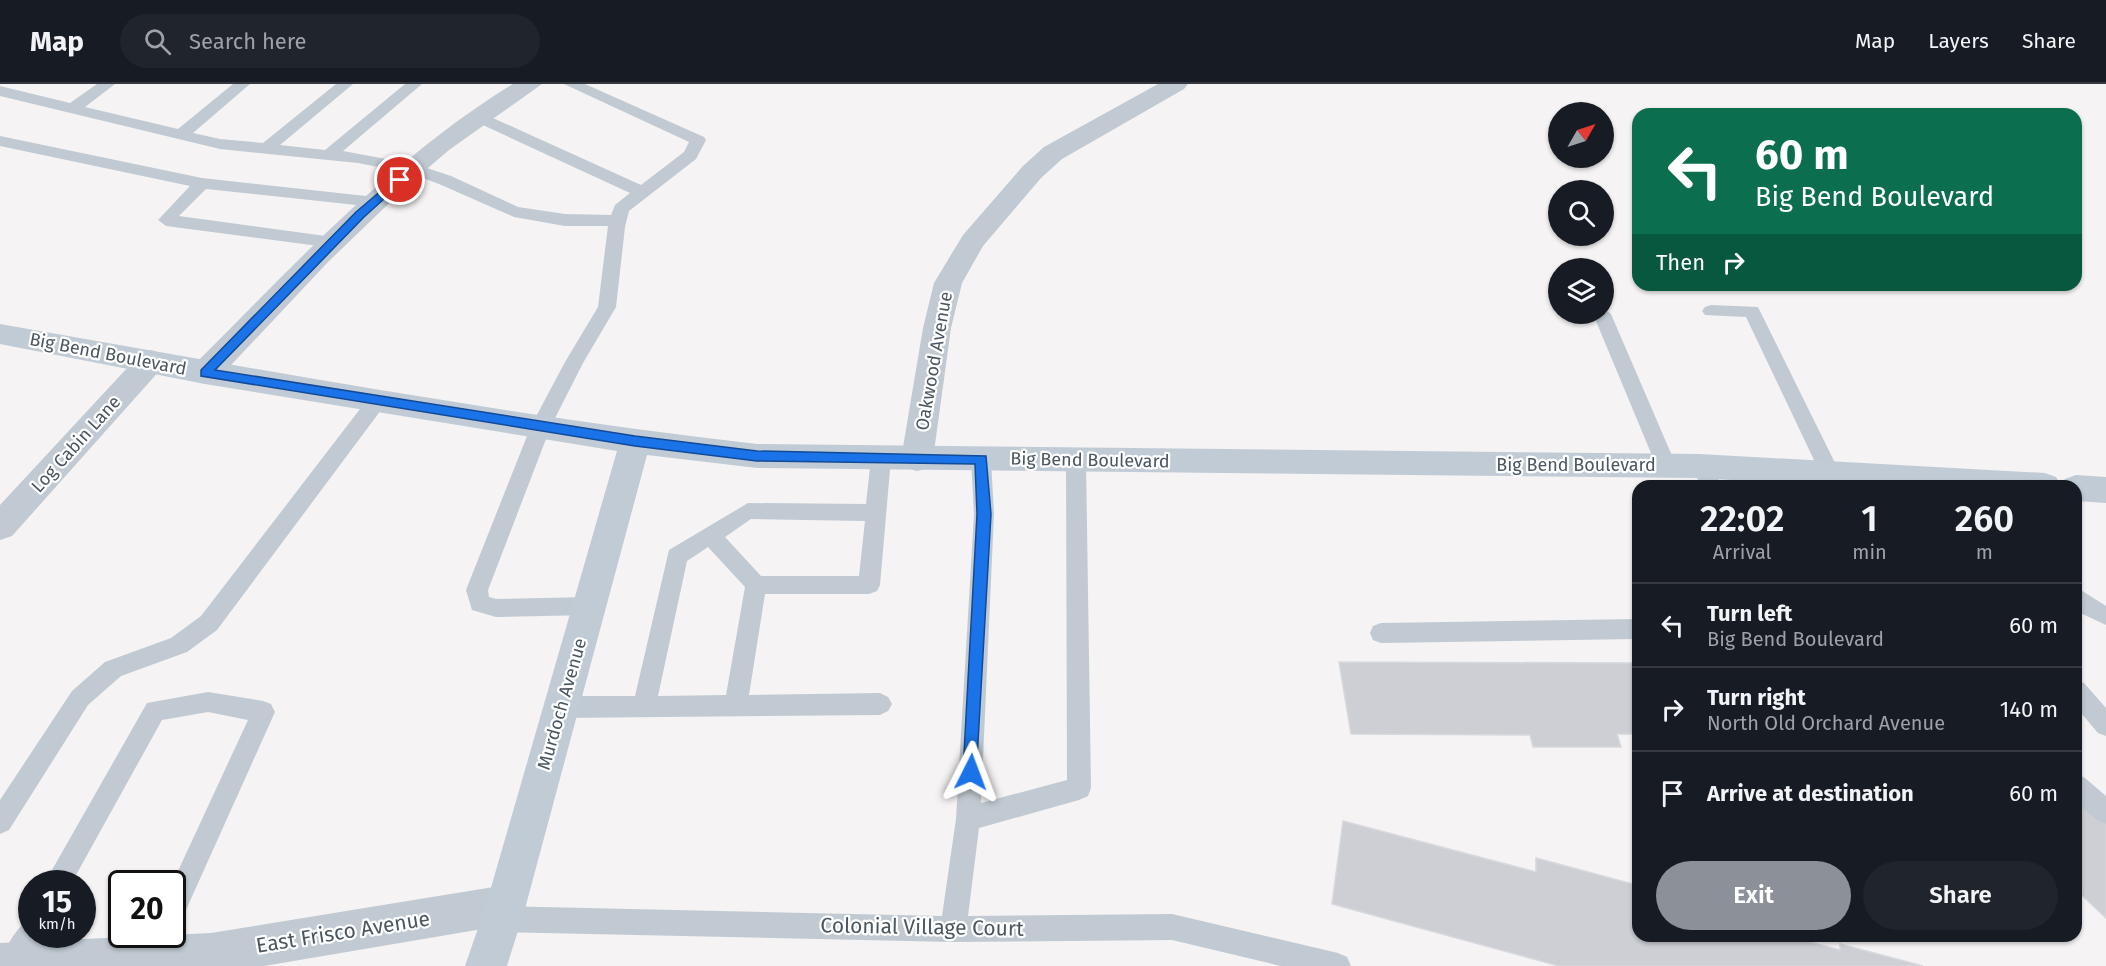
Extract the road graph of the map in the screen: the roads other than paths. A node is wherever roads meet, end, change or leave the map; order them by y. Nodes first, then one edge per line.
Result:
1 (106, 84) edge
2 (242, 84) edge
3 (345, 84) edge
4 (414, 84) edge
5 (530, 84) edge
6 (572, 84) edge
7 (1176, 84) edge
8 (0, 91) edge
9 (71, 110) junction
10 (478, 117) junction
11 (179, 136) junction
12 (0, 141) edge
13 (266, 149) junction
14 (329, 155) junction
15 (412, 169) junction
16 (202, 183) junction
17 (641, 192) junction
18 (375, 202) junction
19 (618, 221) junction
20 (334, 242) junction
21 (1711, 311) dead end
22 (1606, 324) edge
23 (0, 334) edge
24 (151, 361) junction
25 (205, 373) junction
26 (377, 400) junction
27 (541, 426) junction
28 (635, 441) junction
29 (881, 458) junction
30 (917, 459) junction
31 (981, 459) junction
32 (1076, 460) junction
33 (1666, 465) junction
34 (1830, 473) junction
35 (1706, 476) edge
36 (1915, 480) edge
37 (2082, 488) edge
38 (2106, 490) edge
39 (876, 513) junction
40 (0, 527) edge
41 (710, 535) junction
42 (756, 585) junction
43 (590, 606) junction
44 (2089, 606) edge
45 (1632, 629) edge
46 (1381, 633) dead end
47 (2106, 634) edge
48 (2082, 697) edge
49 (880, 704) dead end
50 (736, 705) junction
51 (644, 706) junction
52 (561, 707) junction
53 (2106, 725) edge
54 (2082, 791) edge
55 (2106, 812) edge
56 (968, 819) junction
57 (0, 822) edge
58 (65, 870) edge
59 (186, 881) edge
60 (504, 912) junction
61 (953, 929) junction
62 (110, 948) edge
63 (170, 948) edge
64 (15, 952) edge
65 (486, 966) edge
66 (1338, 966) edge

1 - 9 lane
2 - 11 lane
3 - 13 lane
4 - 14 lane
5 - 10 street
6 - 17 lane
7 - 30 street, Oakwood Avenue
8 - 9 lane
9 - 11 lane
10 - 15 street
10 - 17 lane
11 - 13 lane
12 - 16 lane
13 - 14 lane
14 - 15 lane
15 - 18 street
15 - 19 lane
16 - 18 lane
16 - 20 lane
17 - 19 lane
18 - 20 street
19 - 27 lane
20 - 25 street
21 - 34 lane
22 - 33 lane
23 - 24 main road, Big Bend Boulevard
24 - 25 main road, Big Bend Boulevard
24 - 40 street, Log Cabin Lane
25 - 26 main road, Big Bend Boulevard
26 - 27 main road, Big Bend Boulevard
26 - 57 lane
27 - 28 main road, Big Bend Boulevard
27 - 43 lane
28 - 29 main road, Big Bend Boulevard
28 - 43 main road, Murdoch Avenue
29 - 30 main road, Big Bend Boulevard
29 - 39 lane
30 - 31 main road, Big Bend Boulevard
31 - 32 main road, Big Bend Boulevard
31 - 56 lane
32 - 33 main road, Big Bend Boulevard
32 - 56 lane
33 - 35 main road, Big Bend Boulevard
34 - 35 main road, Big Bend Boulevard
34 - 36 main road, Big Bend Boulevard
37 - 38 main road
39 - 41 lane
39 - 42 lane
41 - 42 lane
41 - 51 lane
42 - 50 lane
43 - 52 main road, Murdoch Avenue
44 - 47 lane
45 - 46 lane
48 - 53 lane
49 - 50 lane
50 - 51 lane
51 - 52 lane
52 - 60 main road, Murdoch Avenue
54 - 55 lane
56 - 61 lane
58 - 59 lane
60 - 61 lane, Colonial Village Court
60 - 63 street, East Frisco Avenue
60 - 65 main road, Murdoch Avenue
61 - 66 lane, Colonial Village Court
62 - 64 street, East Frisco Avenue

